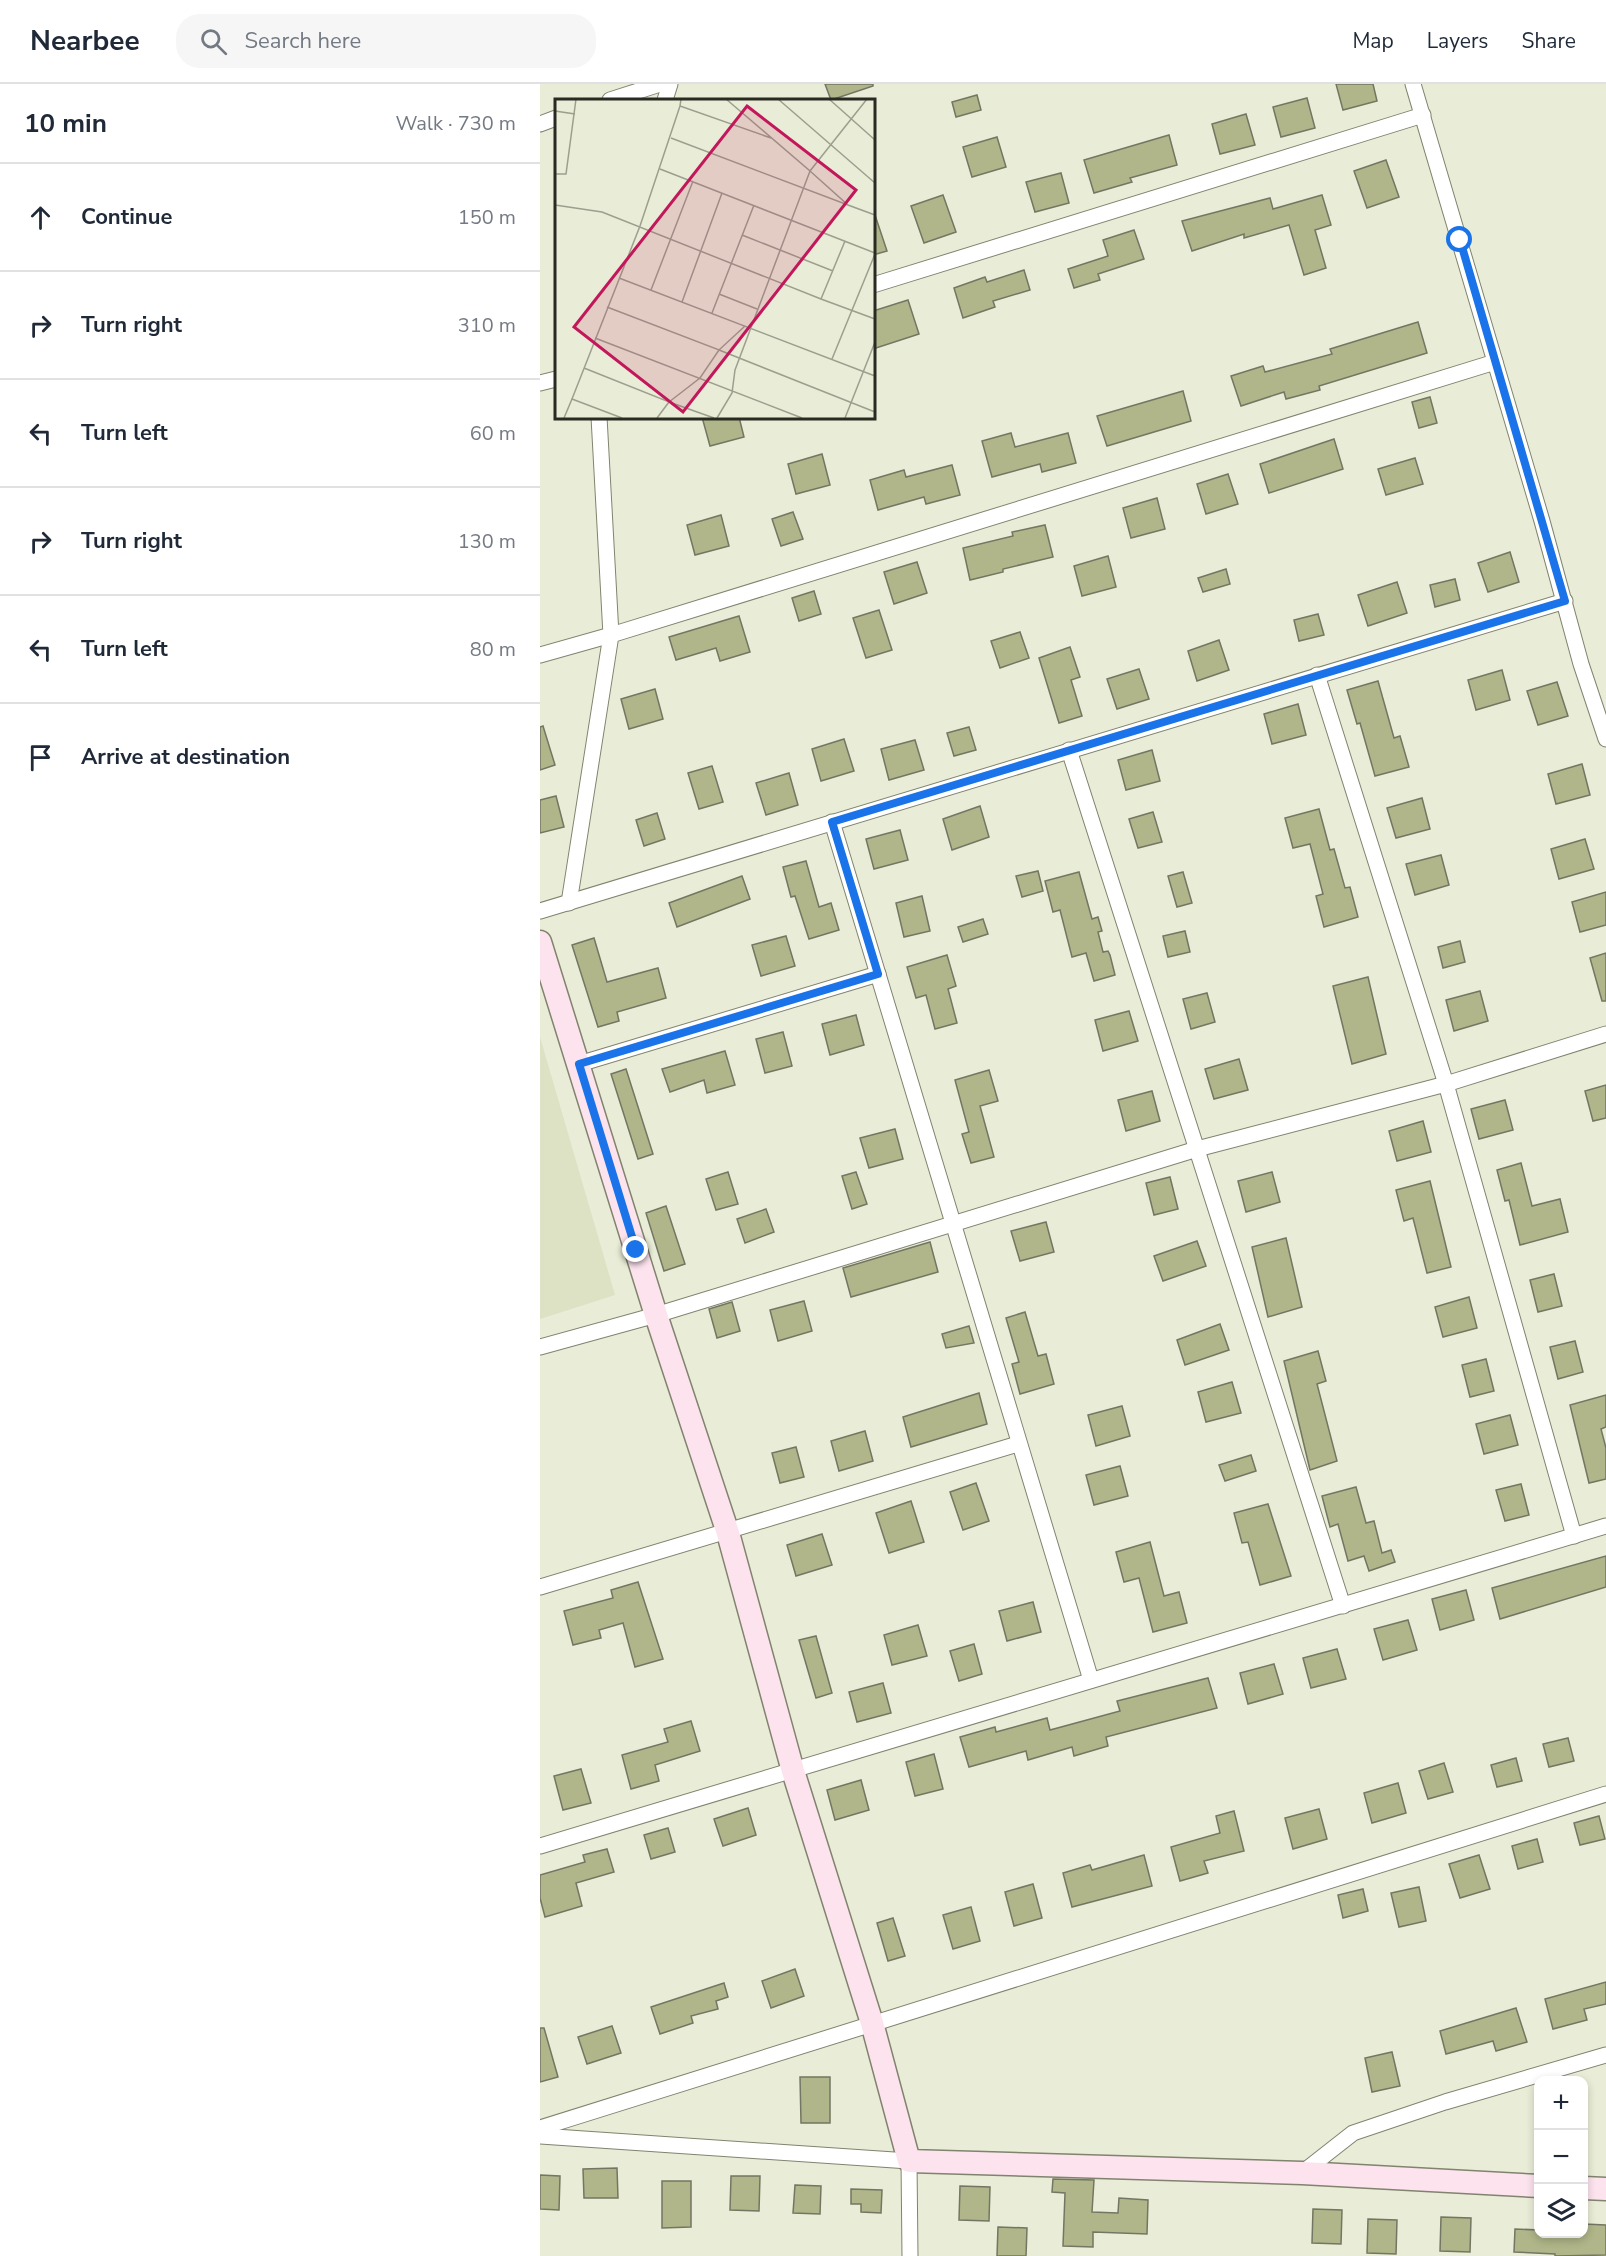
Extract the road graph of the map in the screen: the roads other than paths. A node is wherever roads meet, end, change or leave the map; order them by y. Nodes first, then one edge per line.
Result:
1 (660, 84) edge
2 (670, 84) edge
3 (1413, 84) edge
4 (613, 99) edge
5 (665, 99) edge
6 (1423, 115) junction
7 (555, 118) edge
8 (540, 124) edge
9 (874, 285) edge
10 (1495, 362) junction
11 (555, 379) edge
12 (540, 383) edge
13 (599, 418) edge
14 (1565, 601) junction
15 (611, 635) junction
16 (540, 656) edge
17 (1317, 675) junction
18 (1606, 739) edge
19 (1069, 750) junction
20 (832, 822) junction
21 (569, 903) junction
22 (540, 911) edge
23 (540, 942) edge
24 (878, 974) junction
25 (1606, 1034) edge
26 (579, 1064) junction
27 (1446, 1084) junction
28 (1197, 1149) junction
29 (953, 1224) junction
30 (656, 1315) junction
31 (540, 1347) edge
32 (1018, 1444) junction
33 (1606, 1526) edge
34 (728, 1533) junction
35 (1574, 1536) junction
36 (540, 1587) edge
37 (1343, 1606) junction
38 (1091, 1680) junction
39 (793, 1771) junction
40 (1606, 1794) edge
41 (540, 1846) edge
42 (872, 2022) junction
43 (1606, 2055) edge
44 (540, 2128) edge
45 (540, 2136) edge
46 (909, 2162) junction
47 (1302, 2172) junction
48 (1534, 2186) edge
49 (1588, 2188) edge
50 (1606, 2189) edge
51 (910, 2256) edge

1 - 4 street
2 - 5 street
3 - 6 street
6 - 9 street
6 - 10 street
7 - 8 street
10 - 14 street
10 - 15 street
11 - 12 street
13 - 15 street
14 - 17 street
14 - 18 street
15 - 16 street
15 - 21 street
17 - 19 street
17 - 27 street
19 - 20 street
19 - 28 street
20 - 21 street
20 - 24 street
21 - 22 street
23 - 26 street
24 - 26 street
24 - 29 street
25 - 27 street
26 - 30 street
27 - 28 street
27 - 35 street
28 - 29 street
28 - 37 street
29 - 30 street
29 - 32 street
30 - 31 street
30 - 34 street
32 - 34 street
32 - 38 street
33 - 35 street
34 - 36 street
34 - 39 street
35 - 37 street
37 - 38 street
38 - 39 street
39 - 41 street
39 - 42 street
40 - 42 street
42 - 44 street
42 - 46 street
43 - 47 street
45 - 46 street
46 - 47 street
46 - 51 street
47 - 48 street
49 - 50 street

